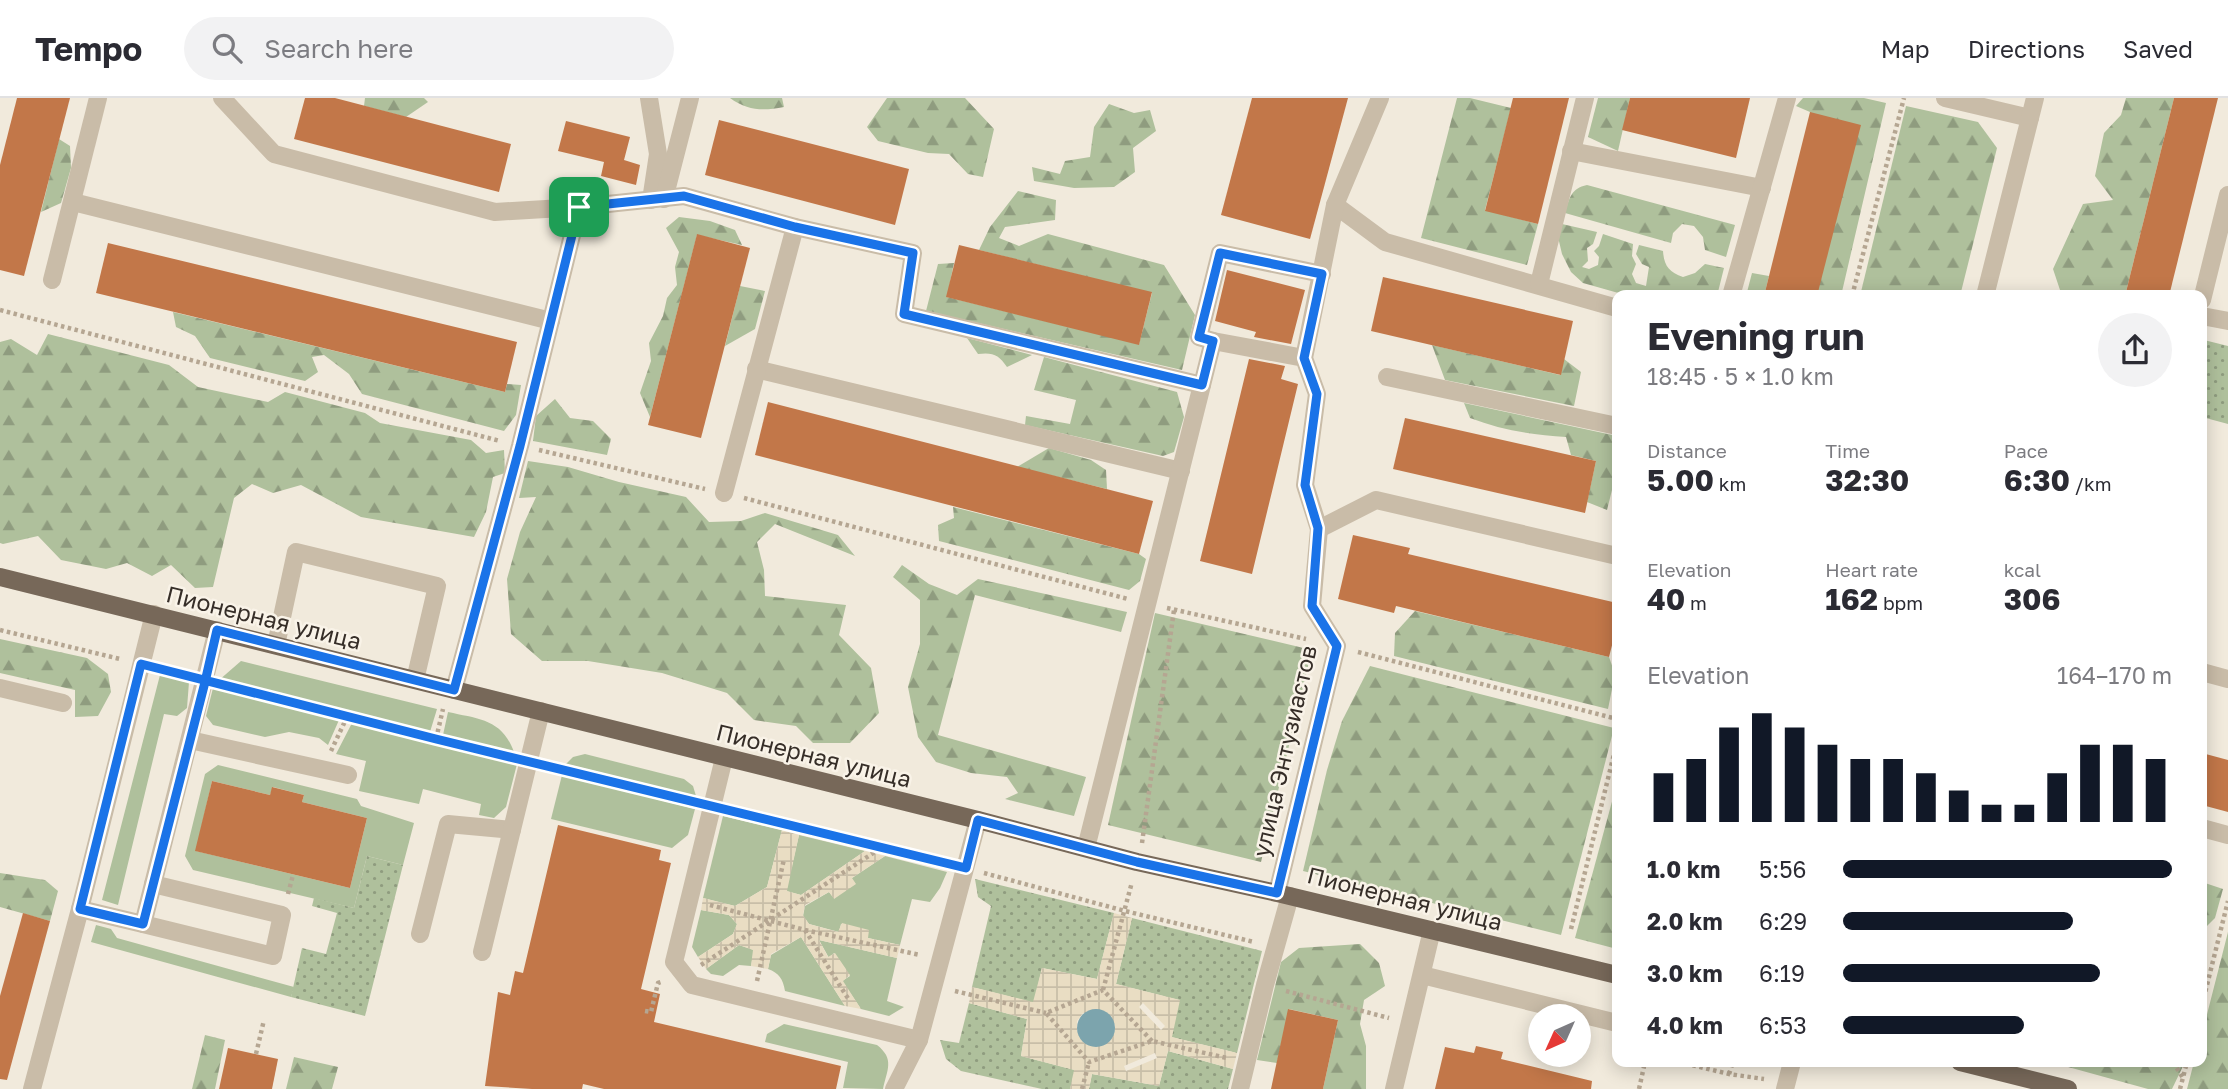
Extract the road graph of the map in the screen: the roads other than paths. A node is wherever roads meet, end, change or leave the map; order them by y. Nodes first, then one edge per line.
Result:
1 (98, 98) edge
2 (222, 98) edge
3 (649, 98) edge
4 (690, 98) edge
5 (1380, 98) edge
6 (1585, 98) edge
7 (1787, 98) edge
8 (1945, 98) edge
9 (2035, 98) edge
10 (2029, 118) junction
11 (1572, 151) junction
12 (1762, 188) junction
13 (2228, 195) edge
14 (658, 199) junction
15 (74, 202) junction
16 (1335, 205) junction
17 (579, 207) junction
18 (795, 227) junction
19 (1322, 274) junction
20 (52, 280) dead end
21 (1539, 284) junction
22 (1733, 290) edge
23 (1986, 290) edge
24 (2204, 290) edge
25 (1612, 306) edge
26 (2207, 317) edge
27 (551, 321) junction
28 (2228, 321) edge
29 (1213, 341) junction
30 (1304, 358) junction
31 (756, 369) junction
32 (1387, 377) dead end
33 (1202, 385) junction
34 (1612, 425) edge
35 (1181, 471) junction
36 (724, 493) road end
37 (1318, 528) junction
38 (1612, 555) edge
39 (0, 577) edge
40 (154, 614) junction
41 (217, 630) junction
42 (276, 645) junction
43 (2207, 673) edge
44 (2228, 679) edge
45 (415, 680) junction
46 (0, 688) edge
47 (454, 690) junction
48 (63, 703) dead end
49 (541, 711) junction
50 (190, 740) junction
51 (724, 758) junction
52 (348, 775) dead end
53 (978, 820) junction
54 (2207, 829) edge
55 (512, 830) junction
56 (2228, 835) edge
57 (1086, 848) junction
58 (153, 884) junction
59 (1283, 894) junction
60 (80, 909) junction
61 (143, 924) junction
62 (1432, 930) junction
63 (420, 934) dead end
64 (482, 952) dead end
65 (1612, 974) edge
66 (1422, 975) junction
67 (1612, 1022) edge
68 (919, 1040) junction
69 (1791, 1067) edge
70 (1996, 1067) edge
71 (1786, 1086) edge
72 (32, 1089) edge
73 (894, 1089) edge
74 (1240, 1089) edge
75 (1394, 1089) edge
76 (2068, 1089) edge

1 - 15 street
2 - 17 street
3 - 14 street
4 - 14 street
5 - 16 street
6 - 11 street
7 - 12 street
8 - 10 street
9 - 10 street
10 - 23 street
11 - 12 street
11 - 21 street
12 - 22 street
13 - 24 street
14 - 17 street
14 - 18 street
15 - 20 street
15 - 27 street
16 - 19 street
16 - 21 street
17 - 27 street
18 - 31 street
18 - 33 street
19 - 29 street
19 - 30 street
21 - 25 street
26 - 28 street
27 - 47 street
29 - 30 street
29 - 33 street
30 - 37 street, улица Энтузиастов
31 - 35 street
31 - 36 street
32 - 34 street
33 - 35 street
35 - 57 street
37 - 38 street
37 - 59 street, улица Энтузиастов
39 - 40 main road, Пионерная улица
40 - 41 main road, Пионерная улица
40 - 60 street
41 - 42 main road, Пионерная улица
41 - 50 street
42 - 45 main road, Пионерная улица
42 - 45 street
43 - 44 street
45 - 47 main road, Пионерная улица
46 - 48 street
47 - 49 main road, Пионерная улица
49 - 51 main road, Пионерная улица
49 - 55 street
50 - 52 street
50 - 58 street
51 - 53 main road, Пионерная улица
51 - 68 street
53 - 57 main road, Пионерная улица
53 - 68 street
54 - 56 street
55 - 63 street
55 - 64 street
57 - 59 main road, Пионерная улица
58 - 61 street
58 - 61 street
59 - 62 main road, Пионерная улица
59 - 74 street, улица Энтузиастов
60 - 61 street
60 - 72 street
62 - 65 main road, Пионерная улица
62 - 66 street
66 - 67 street
66 - 75 street
68 - 73 street
69 - 71 street
70 - 76 main road

